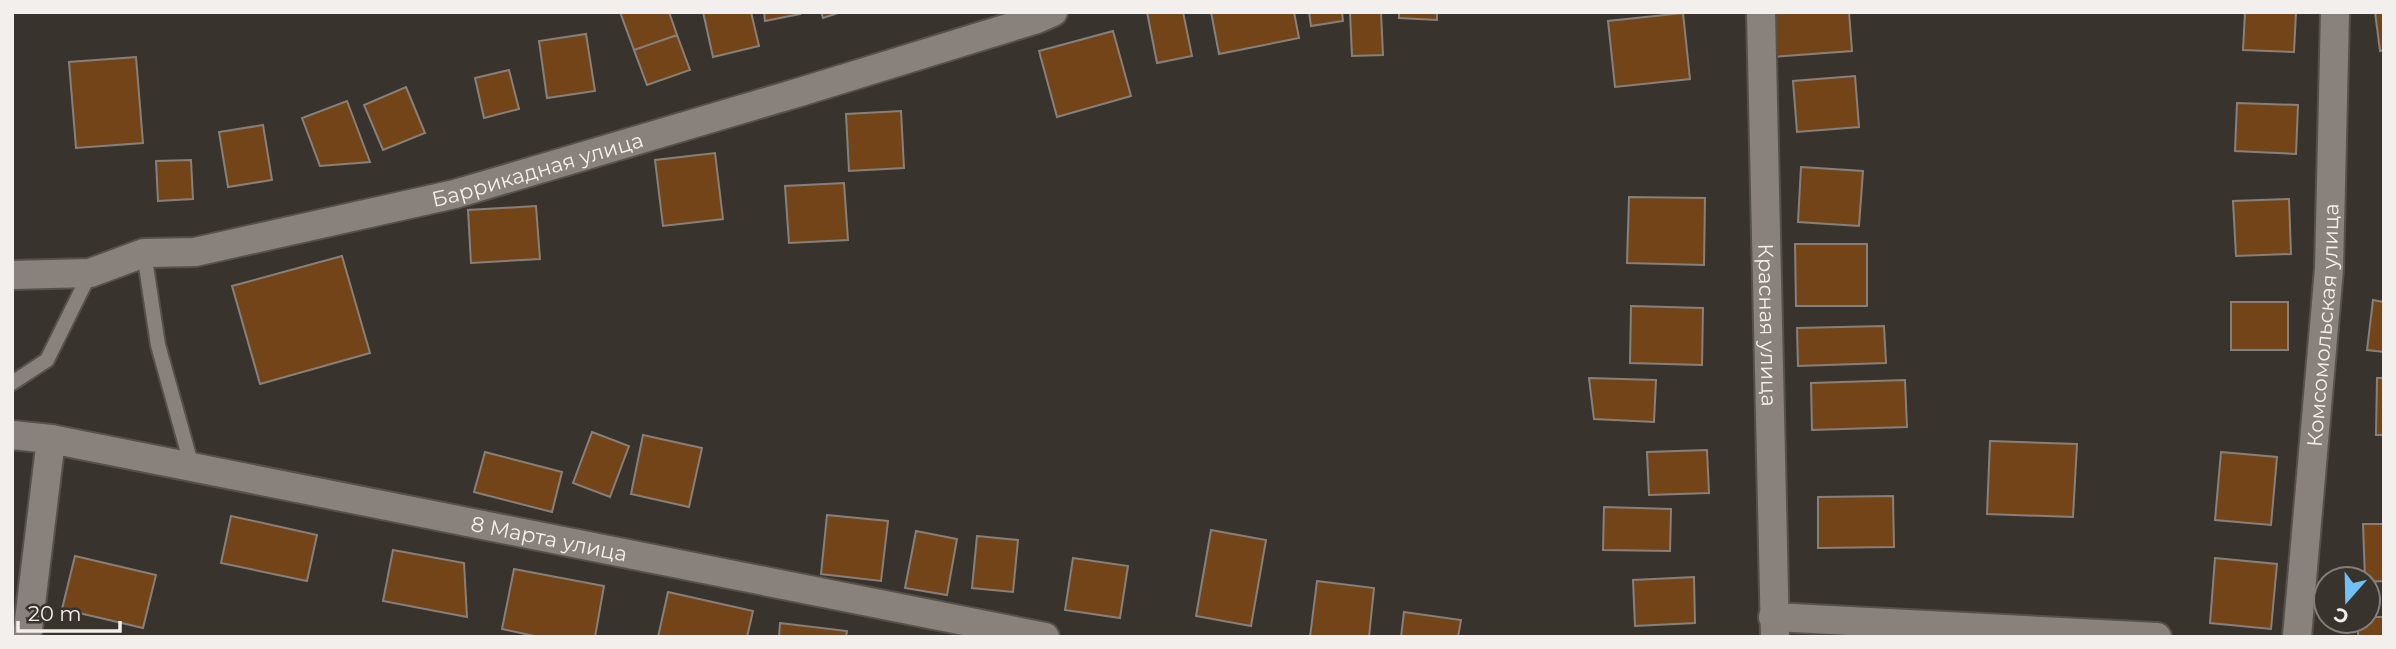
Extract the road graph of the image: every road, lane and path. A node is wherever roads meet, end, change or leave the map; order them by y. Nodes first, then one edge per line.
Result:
1 (1761, 12) edge
2 (2335, 12) edge
3 (1041, 15) edge
4 (144, 253) junction
5 (90, 274) junction
6 (12, 275) edge
7 (12, 383) edge
8 (12, 435) edge
9 (51, 439) junction
10 (192, 467) junction
11 (1774, 627) edge
12 (27, 637) edge
13 (1045, 637) edge
14 (2157, 637) edge
15 (2297, 637) edge

1 - 11 street, Красная улица
2 - 15 street, Комсомольская улица
3 - 4 street, Баррикадная улица
4 - 5 street, Баррикадная улица
4 - 10 lane
5 - 6 street, Баррикадная улица
5 - 7 lane
8 - 9 street, 8 Марта улица
9 - 10 street, 8 Марта улица
9 - 12 street
10 - 13 street, 8 Марта улица
11 - 14 street

